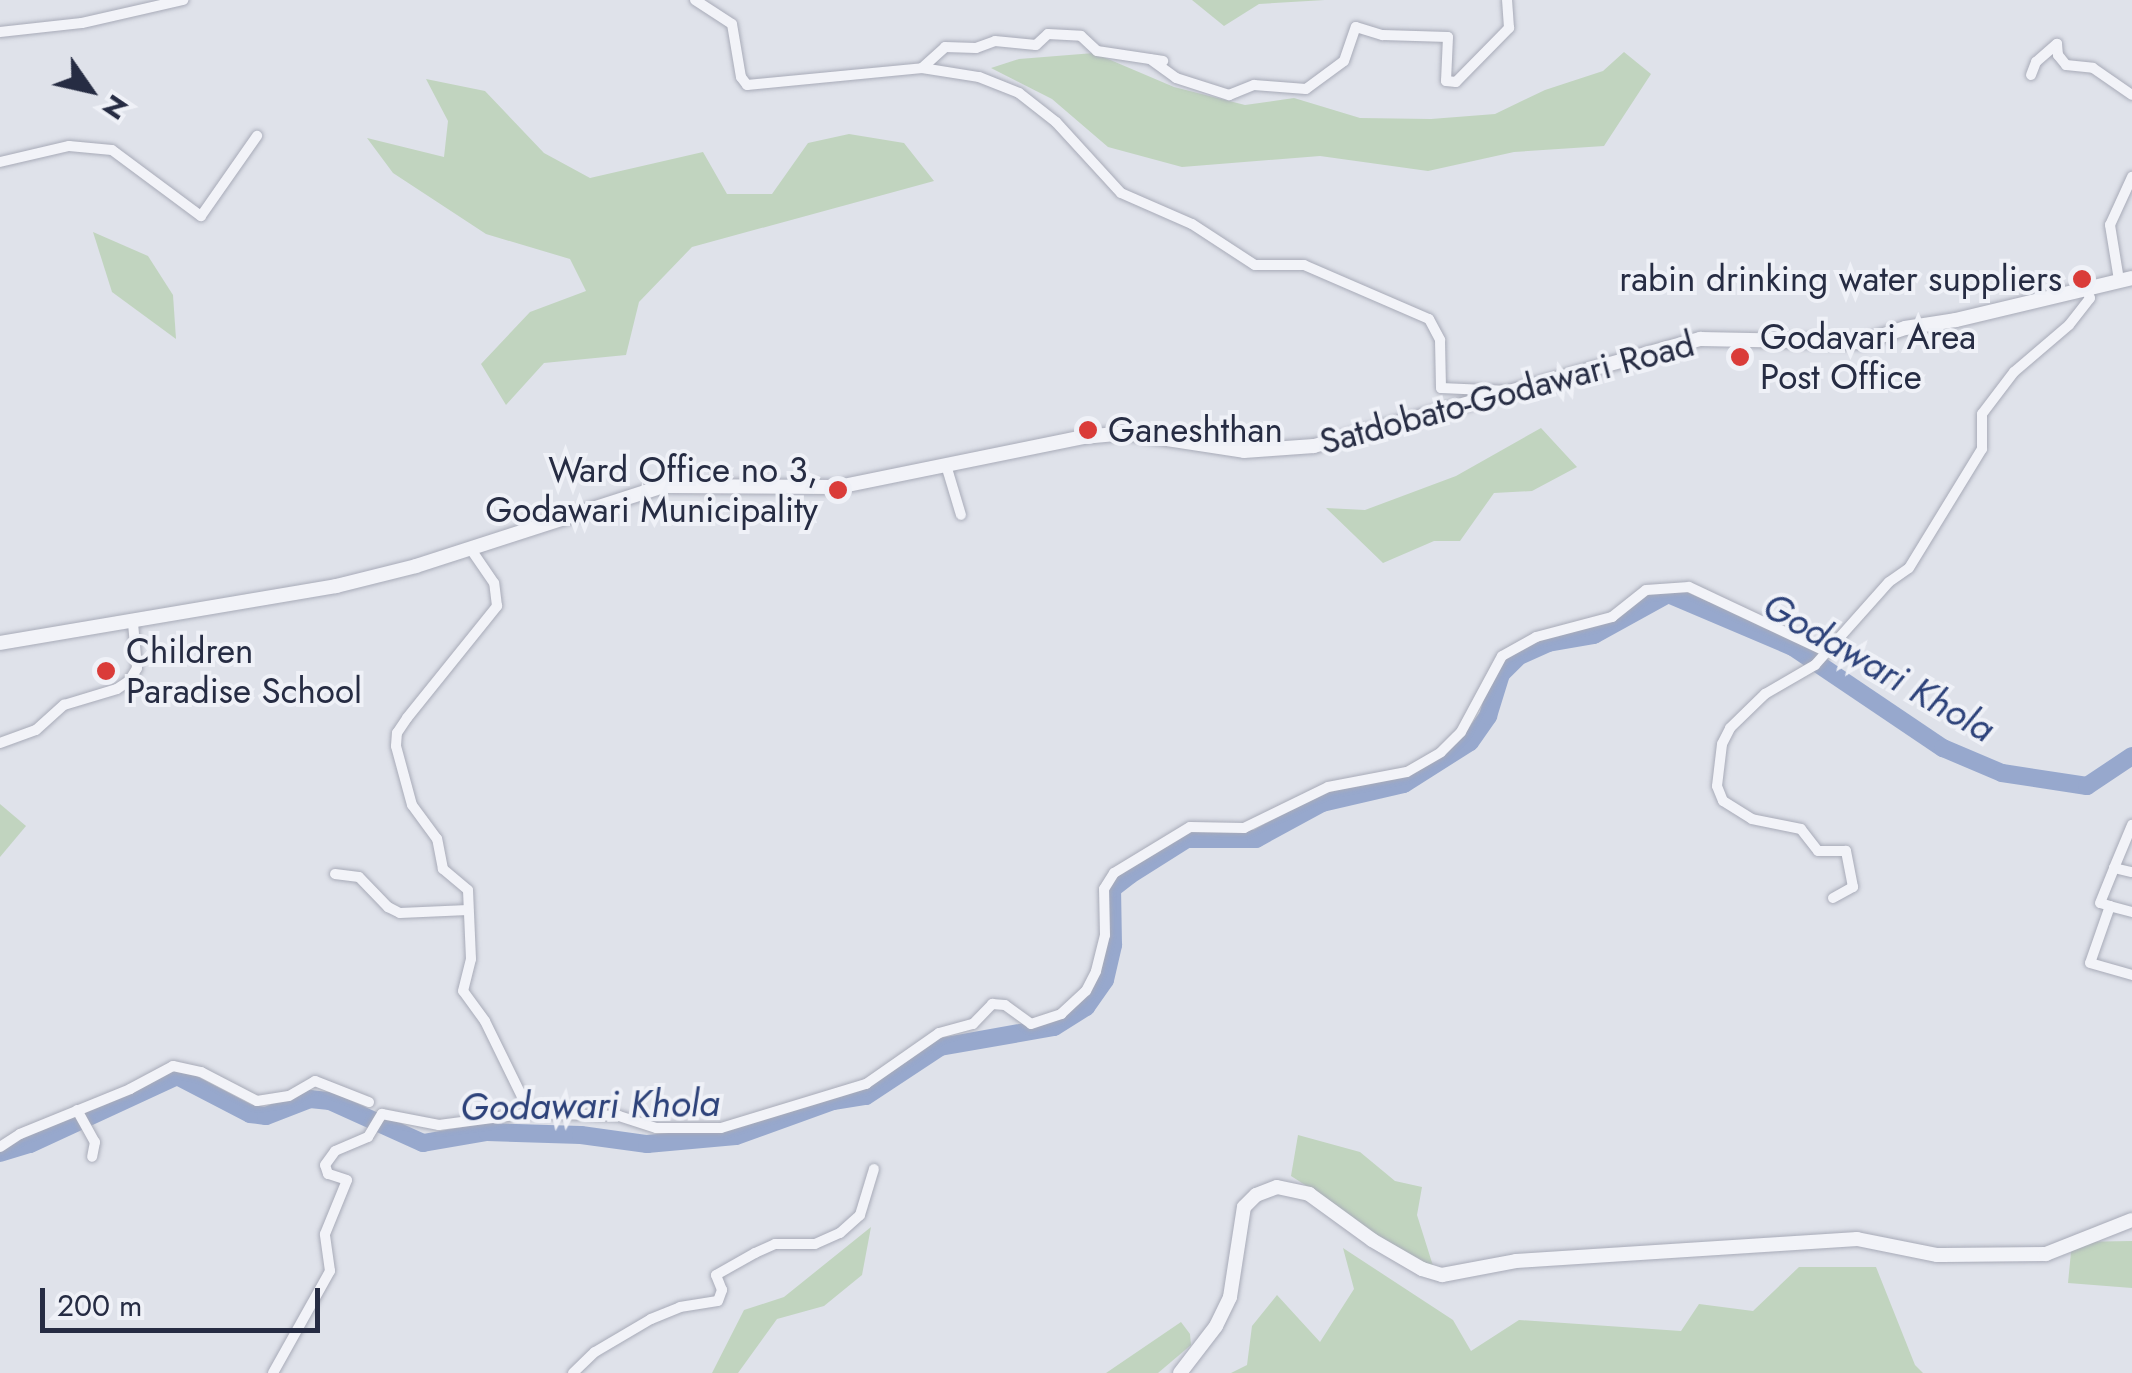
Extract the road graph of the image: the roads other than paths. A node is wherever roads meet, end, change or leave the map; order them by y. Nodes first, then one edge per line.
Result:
1 (183, 0) edge
2 (694, 0) edge
3 (1507, 0) edge
4 (0, 32) edge
5 (1150, 59) junction
6 (1163, 60) dead end
7 (922, 68) junction
8 (2031, 75) dead end
9 (2132, 95) edge
10 (257, 136) dead end
11 (0, 162) edge
12 (2132, 177) edge
13 (2125, 279) edge
14 (2086, 288) junction
15 (1510, 391) junction
16 (946, 465) junction
17 (960, 514) dead end
18 (470, 548) junction
19 (133, 623) junction
20 (0, 644) edge
21 (1827, 652) junction
22 (0, 744) edge
23 (2132, 826) edge
24 (2127, 850) edge
25 (2114, 868) junction
26 (2132, 872) edge
27 (335, 874) dead end
28 (1832, 898) dead end
29 (2110, 906) junction
30 (468, 910) junction
31 (2132, 912) edge
32 (2132, 975) edge
33 (370, 1102) dead end
34 (77, 1110) junction
35 (530, 1112) junction
36 (0, 1148) edge
37 (92, 1157) dead end
38 (874, 1169) dead end
39 (2132, 1220) edge
40 (274, 1373) edge
41 (573, 1373) edge
42 (1180, 1373) edge

1 - 4 street
2 - 7 street
3 - 5 street
5 - 6 street
5 - 7 street
7 - 15 street
8 - 9 street
10 - 11 street
12 - 13 street
13 - 14 street, Satdobato-Godawari Road
14 - 15 street, Satdobato-Godawari Road
14 - 21 street
15 - 16 street, Satdobato-Godawari Road
16 - 17 street
16 - 18 street, Satdobato-Godawari Road
18 - 19 street, Satdobato-Godawari Road
18 - 30 street
19 - 20 street, Satdobato-Godawari Road
19 - 22 street
21 - 28 street
21 - 35 street
23 - 24 street
24 - 25 street
25 - 26 street
25 - 29 street
27 - 30 street
29 - 31 street
29 - 32 street
30 - 35 street
33 - 34 street
34 - 36 street
34 - 37 street
35 - 40 street
38 - 41 street
39 - 42 street

